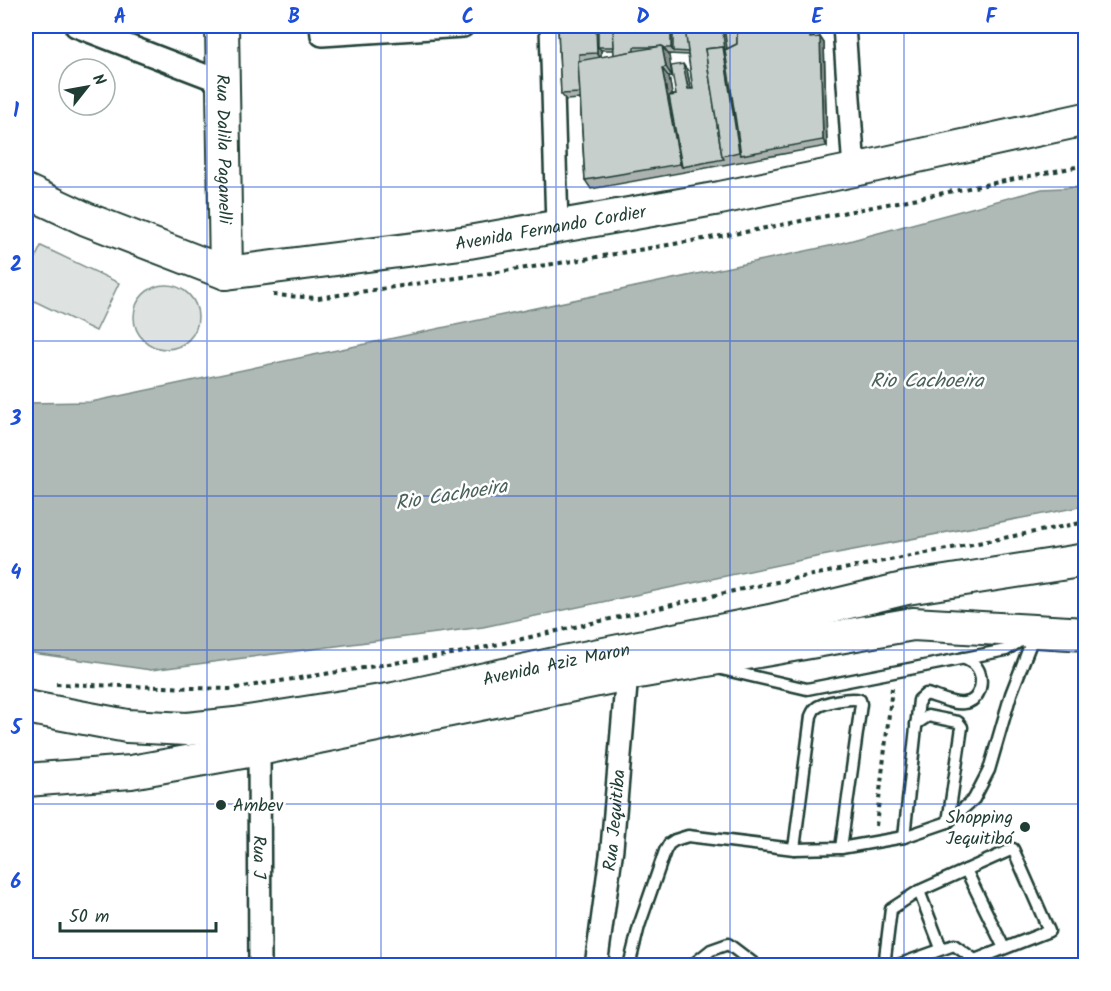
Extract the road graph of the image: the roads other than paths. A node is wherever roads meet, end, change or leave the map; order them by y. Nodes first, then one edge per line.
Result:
1 (76, 26) edge
2 (222, 26) edge
3 (321, 26) edge
4 (463, 26) edge
5 (601, 26) edge
6 (844, 26) edge
7 (551, 27) edge
8 (222, 82) junction
9 (1086, 118) edge
10 (854, 170) junction
11 (26, 191) edge
12 (557, 225) junction
13 (226, 273) junction
14 (1086, 560) edge
15 (1035, 632) junction
16 (1086, 634) edge
17 (963, 658) junction
18 (693, 662) junction
19 (627, 674) junction
20 (26, 707) edge
21 (916, 724) junction
22 (259, 749) junction
23 (26, 780) edge
24 (948, 822) junction
25 (904, 837) junction
26 (841, 848) junction
27 (794, 849) junction
28 (966, 870) junction
29 (919, 891) junction
30 (941, 948) junction
31 (1004, 948) junction
32 (260, 966) edge
33 (596, 966) edge
34 (628, 966) edge
35 (691, 966) edge
36 (757, 966) edge
37 (884, 966) edge
38 (895, 966) edge

1 - 8 street
2 - 8 main road, Rua Dalila Paganelli
3 - 4 street
5 - 7 street
6 - 10 street
7 - 12 street
8 - 13 main road, Rua Dalila Paganelli
9 - 10 main road, Avenida Fernando Cordier
10 - 12 main road, Avenida Fernando Cordier
11 - 13 main road, Avenida Fernando Cordier
12 - 13 main road, Avenida Fernando Cordier
14 - 20 main road, Avenida Aziz Maron
15 - 16 main road, Avenida Aziz Maron
15 - 17 lane
15 - 18 main road, Avenida Aziz Maron
15 - 24 lane
17 - 18 lane
17 - 21 lane
18 - 19 main road, Avenida Aziz Maron
19 - 22 main road, Avenida Aziz Maron
19 - 33 street, Rua Jequitiba
21 - 24 lane
21 - 25 lane
22 - 23 main road, Avenida Aziz Maron
22 - 32 street, Rua J
24 - 25 lane
25 - 26 lane
26 - 27 lane
26 - 27 lane
27 - 34 lane
28 - 29 lane
28 - 31 lane
28 - 31 lane
29 - 30 lane
29 - 37 lane
30 - 31 lane
30 - 38 lane
35 - 36 lane

